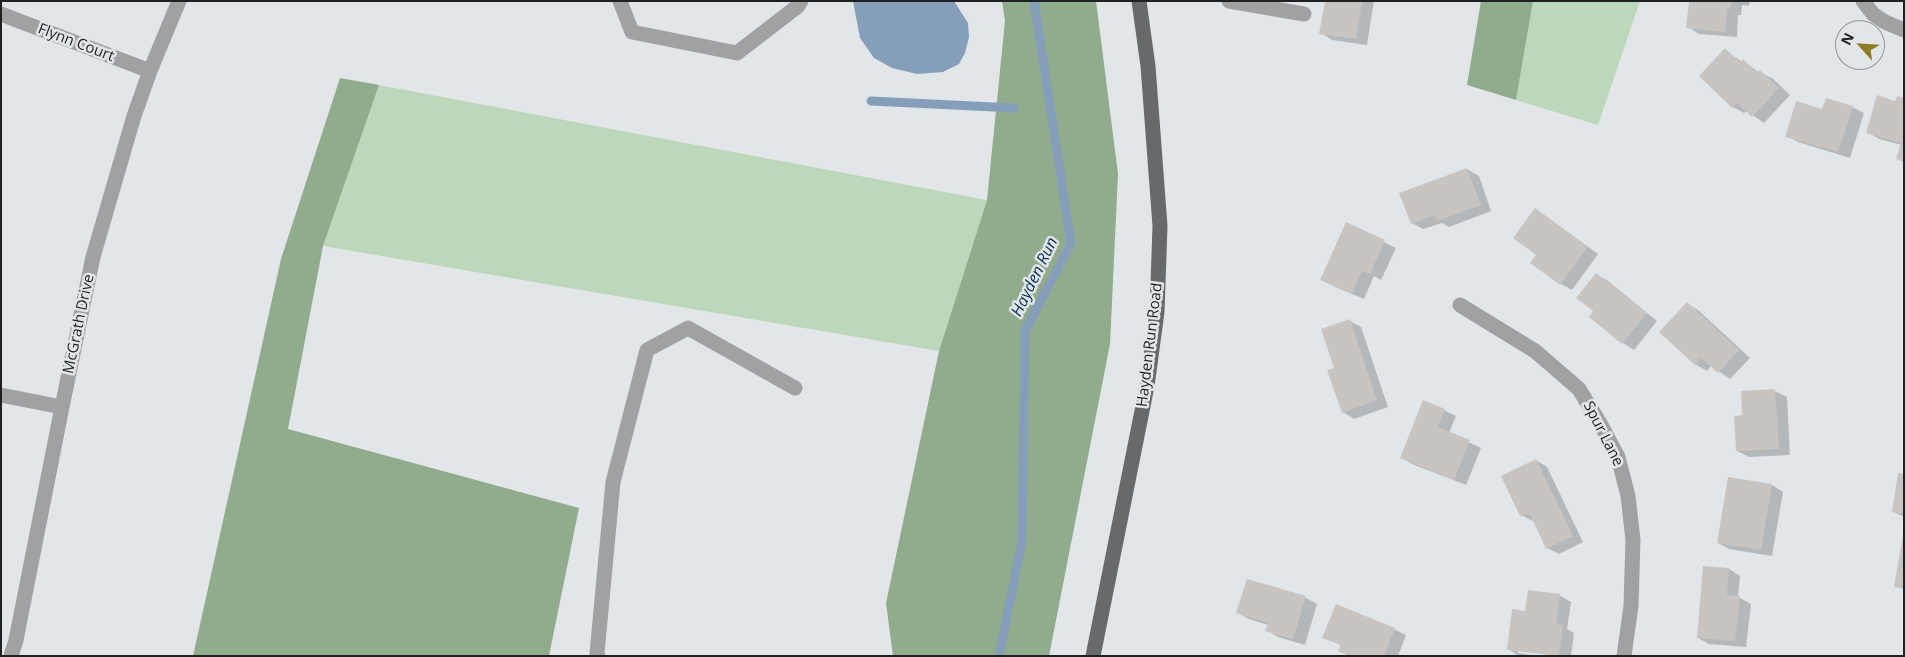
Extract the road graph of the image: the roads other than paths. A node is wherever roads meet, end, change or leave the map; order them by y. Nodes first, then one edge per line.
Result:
1 (178, 1) edge
2 (620, 1) edge
3 (801, 1) edge
4 (1139, 1) edge
5 (1229, 1) edge
6 (1863, 1) edge
7 (1, 14) edge
8 (1304, 14) dead end
9 (1904, 30) edge
10 (150, 71) junction
11 (1460, 305) dead end
12 (795, 388) dead end
13 (1, 395) edge
14 (62, 408) junction
15 (10, 656) edge
16 (598, 656) edge
17 (1093, 656) edge
18 (1624, 656) edge

1 - 10 street, McGrath Drive
2 - 3 street
4 - 17 main road, Hayden Run Road
5 - 8 street
6 - 9 street
7 - 10 street, Flynn Court
10 - 14 street, McGrath Drive
11 - 18 street, Spur Lane
12 - 16 street
13 - 14 street
14 - 15 street, McGrath Drive

